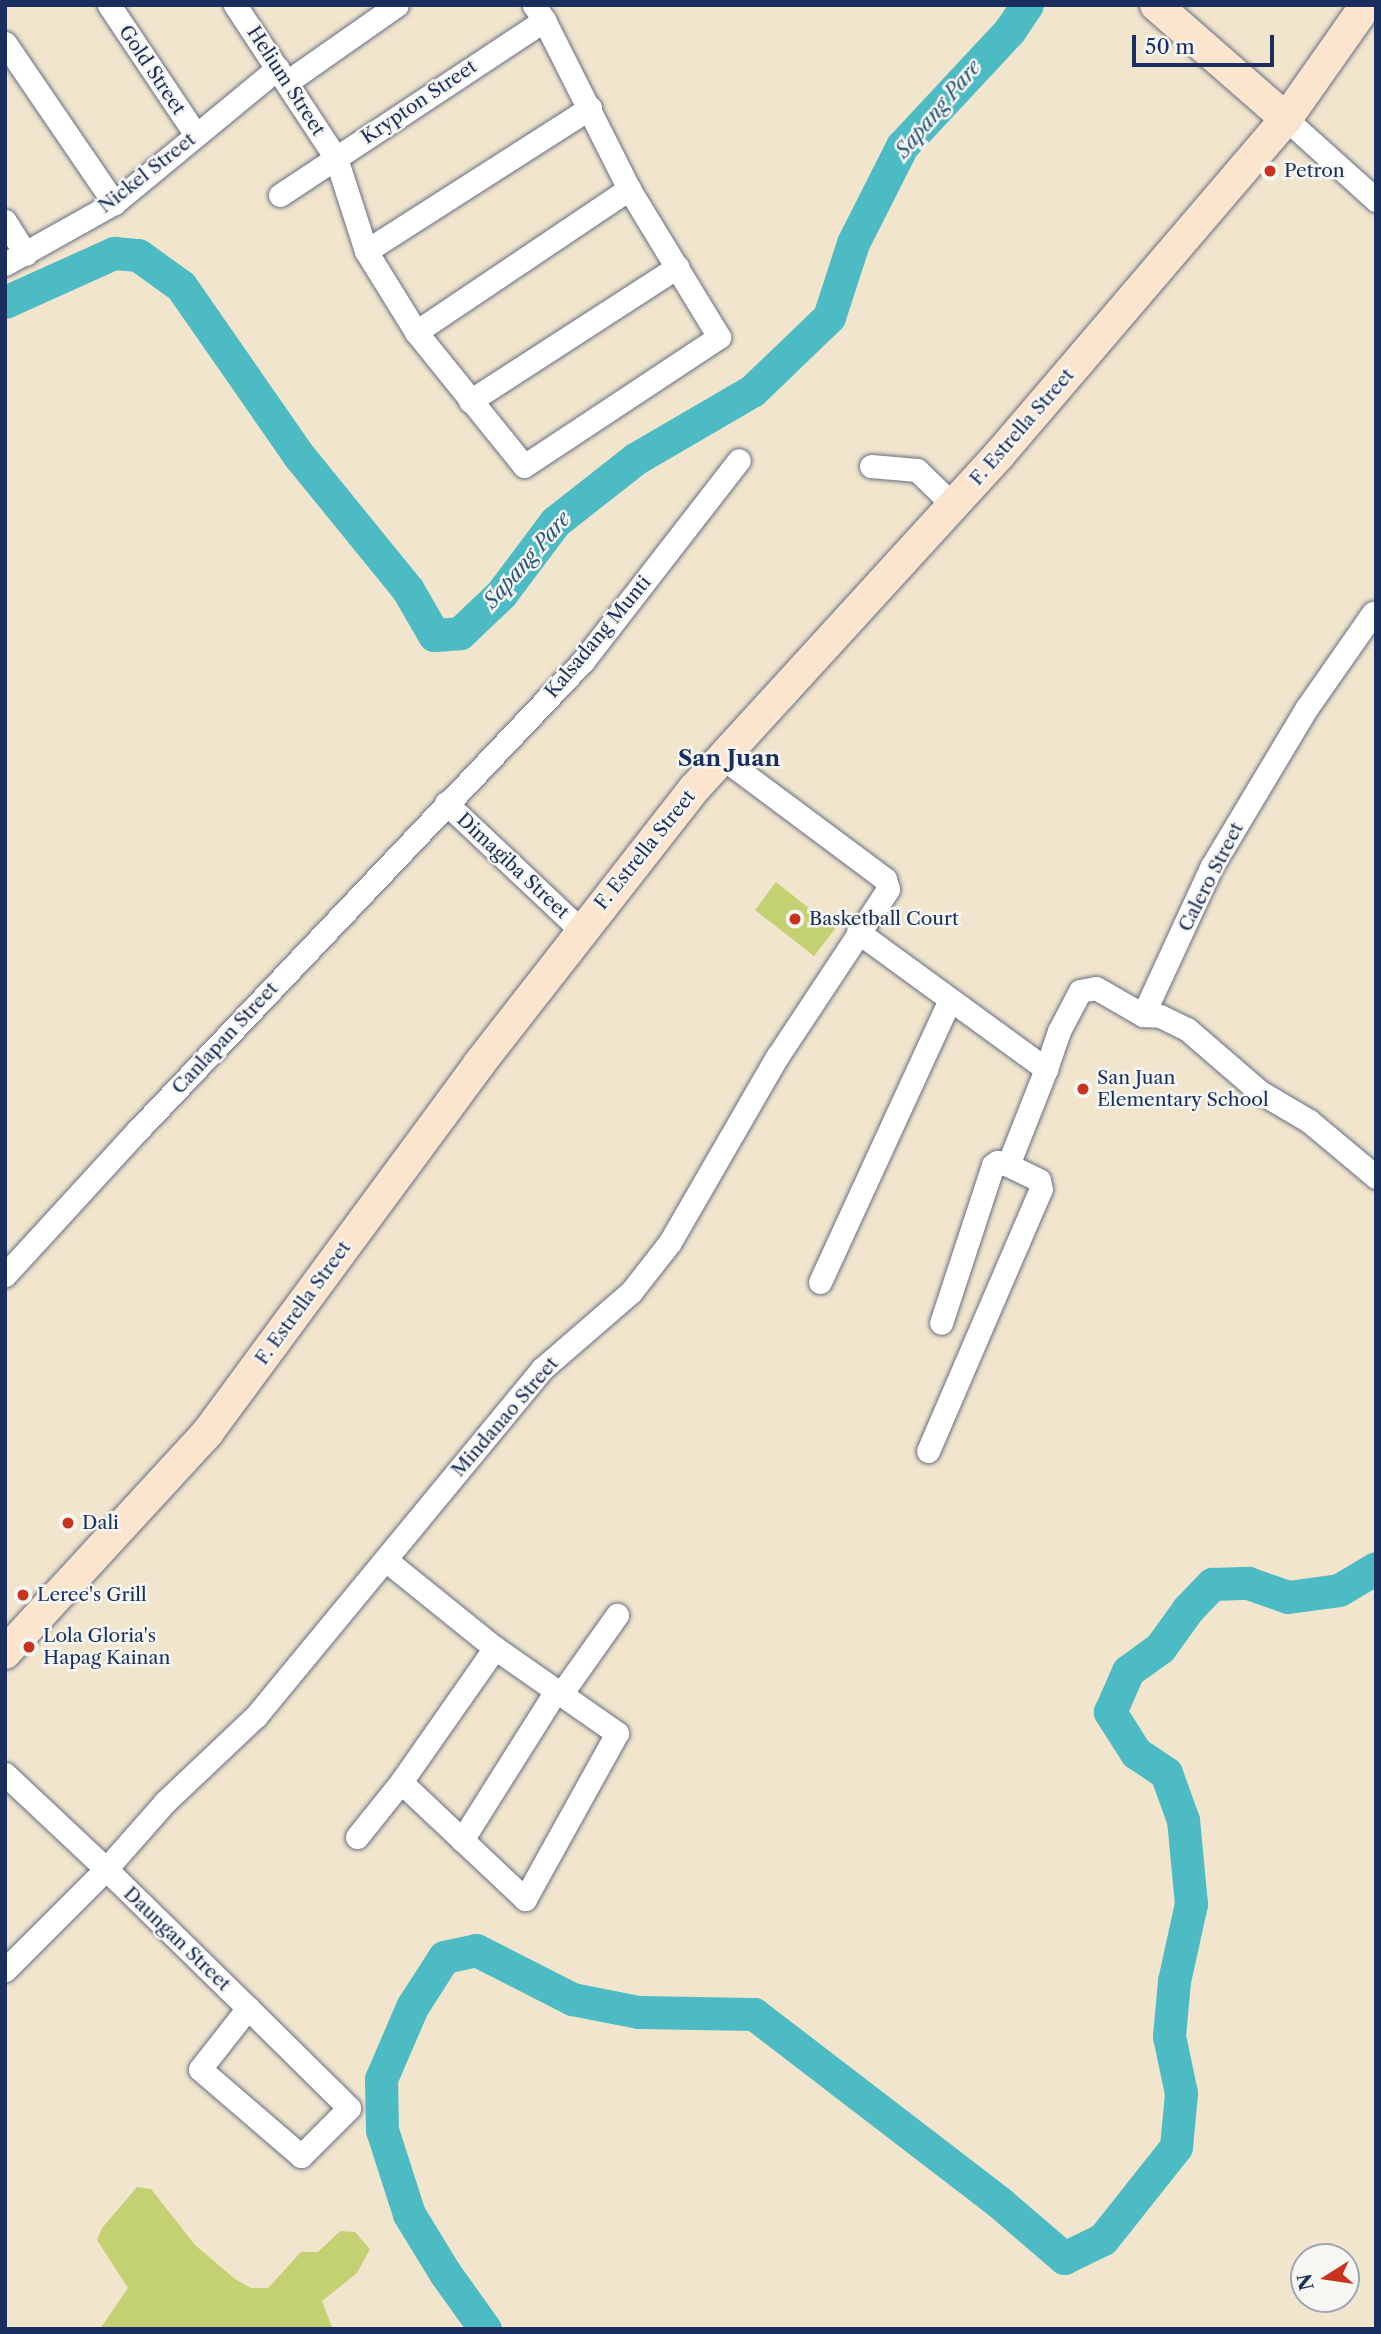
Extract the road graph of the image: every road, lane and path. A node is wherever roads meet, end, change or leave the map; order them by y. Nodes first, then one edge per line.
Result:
1 (109, 5) edge
2 (235, 5) edge
3 (397, 5) edge
4 (1156, 5) edge
5 (1366, 5) edge
6 (539, 13) edge
7 (5, 43) edge
8 (282, 75) junction
9 (590, 108) junction
10 (1286, 119) junction
11 (196, 135) junction
12 (336, 158) junction
13 (629, 189) junction
14 (280, 195) dead end
15 (1376, 200) edge
16 (114, 203) junction
17 (5, 221) edge
18 (366, 251) junction
19 (16, 259) edge
20 (677, 267) junction
21 (416, 332) junction
22 (470, 401) junction
23 (740, 460) dead end
24 (871, 466) dead end
25 (953, 505) junction
26 (1373, 613) dead end
27 (720, 757) junction
28 (446, 803) junction
29 (581, 930) junction
30 (858, 932) junction
31 (950, 999) junction
32 (1143, 1015) junction
33 (1046, 1069) junction
34 (1008, 1165) junction
35 (1376, 1177) edge
36 (5, 1275) edge
37 (820, 1282) dead end
38 (941, 1323) dead end
39 (928, 1451) dead end
40 (387, 1560) junction
41 (617, 1615) dead end
42 (495, 1648) junction
43 (5, 1653) edge
44 (558, 1693) junction
45 (5, 1774) edge
46 (401, 1783) junction
47 (357, 1837) dead end
48 (462, 1840) junction
49 (106, 1869) junction
50 (5, 1970) edge
51 (248, 2008) junction

1 - 11 street, Gold Street
2 - 8 street, Helium Street
3 - 8 street, Nickel Street
4 - 10 main road
5 - 10 main road, F. Estrella Street
6 - 9 street
6 - 12 street, Krypton Street
7 - 16 street
8 - 11 street, Nickel Street
8 - 12 street, Helium Street
9 - 13 street
9 - 18 street
10 - 15 street
10 - 25 main road, F. Estrella Street
11 - 16 street, Nickel Street
12 - 14 street, Krypton Street
12 - 18 street, Helium Street
13 - 20 street
13 - 21 street
16 - 19 street, Nickel Street
17 - 19 street
18 - 21 street, Helium Street
20 - 22 street
20 - 22 street, Helium Street
21 - 22 street, Helium Street
23 - 28 street, Kalsadang Munti
24 - 25 street
25 - 27 main road, F. Estrella Street
26 - 32 street, Calero Street
27 - 29 main road, F. Estrella Street
27 - 30 street, Mindanao Street
28 - 29 street, Dimagiba Street
28 - 36 street, Canlapan Street
29 - 43 main road, F. Estrella Street
30 - 31 street
30 - 40 street, Mindanao Street
31 - 33 street
31 - 37 street
32 - 33 street
32 - 35 street
33 - 34 street
34 - 38 street
34 - 39 street
40 - 42 street
40 - 49 street, Mindanao Street
41 - 44 street
42 - 44 street
42 - 46 street
44 - 48 street
44 - 48 street
45 - 49 street, Daungan Street
46 - 47 street
46 - 48 street
49 - 50 street, Mindanao Street
49 - 51 street, Daungan Street
51 - 51 street, Daungan Street

